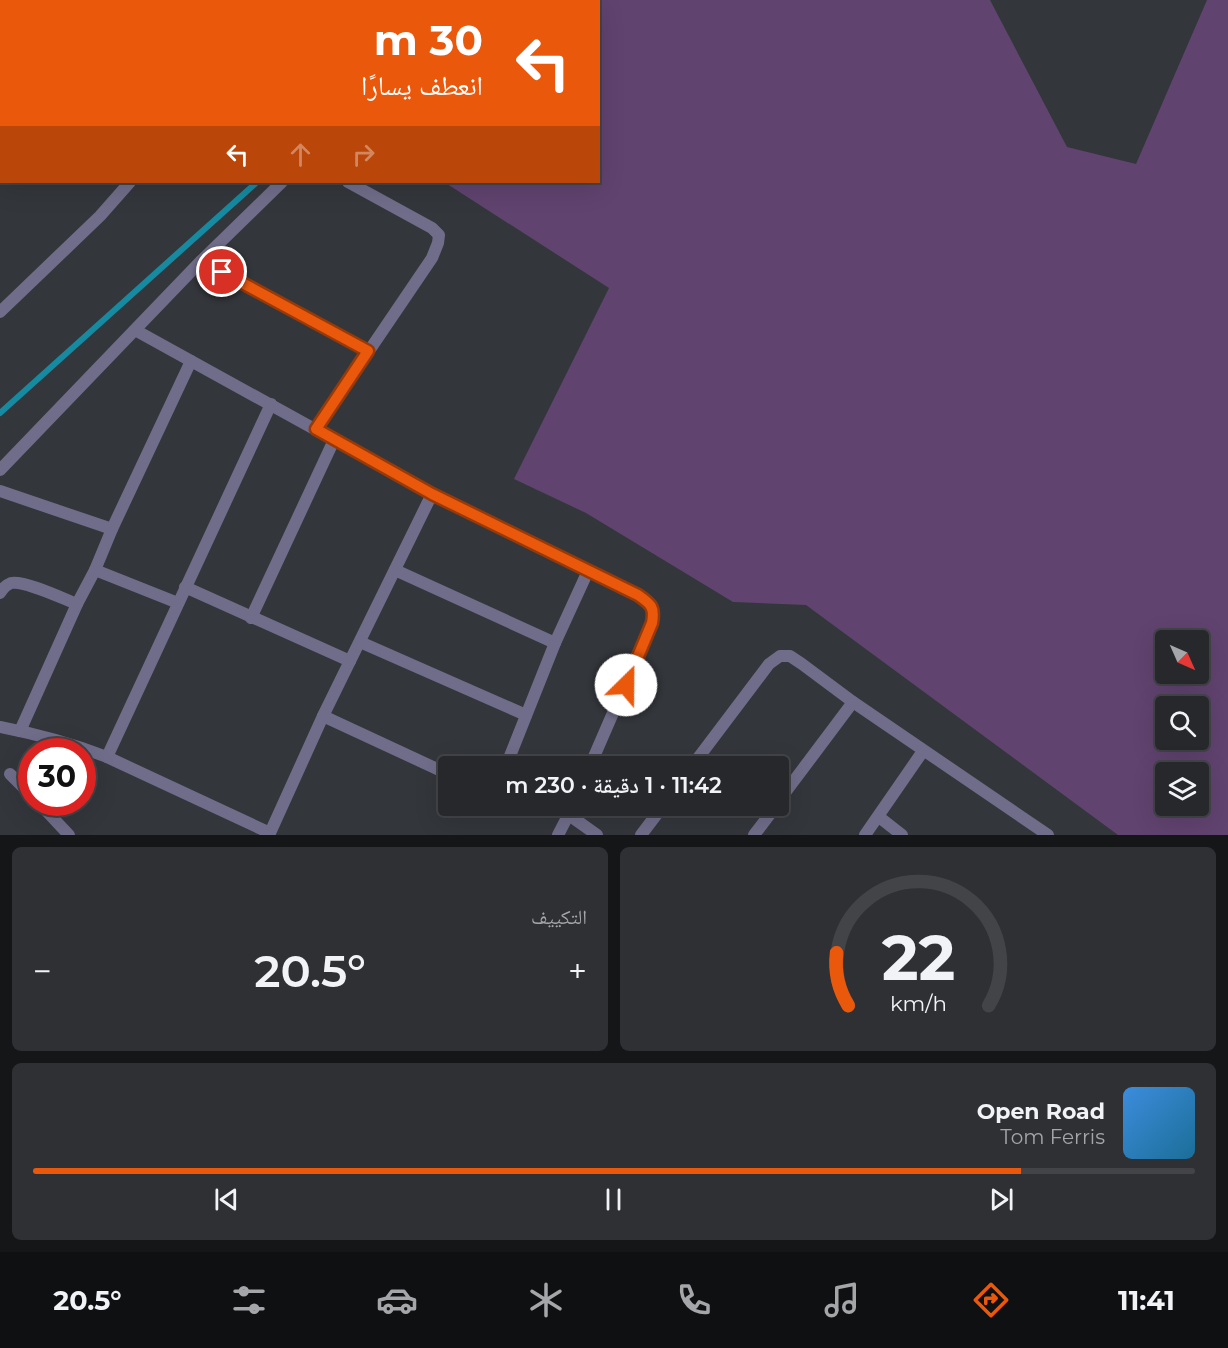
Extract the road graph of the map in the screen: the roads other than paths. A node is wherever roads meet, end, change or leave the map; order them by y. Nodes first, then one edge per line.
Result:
1 (129, 183) edge
2 (281, 183) edge
3 (350, 183) edge
4 (201, 261) junction
5 (0, 312) edge
6 (135, 330) junction
7 (368, 351) junction
8 (191, 361) junction
9 (271, 404) junction
10 (316, 429) junction
11 (334, 440) junction
12 (0, 470) edge
13 (0, 491) edge
14 (432, 494) junction
15 (112, 529) junction
16 (95, 570) junction
17 (395, 570) junction
18 (588, 571) junction
19 (185, 587) junction
20 (0, 593) edge
21 (178, 603) junction
22 (77, 604) junction
23 (251, 618) junction
24 (360, 642) junction
25 (555, 643) junction
26 (350, 661) junction
27 (853, 702) junction
28 (526, 715) junction
29 (323, 716) junction
30 (0, 727) edge
31 (20, 731) junction
32 (923, 751) junction
33 (510, 756) edge
34 (594, 756) edge
35 (700, 756) edge
36 (107, 757) junction
37 (438, 769) edge
38 (10, 774) dead end
39 (18, 782) edge
40 (789, 787) edge
41 (51, 816) edge
42 (568, 816) edge
43 (577, 816) edge
44 (655, 816) edge
45 (768, 816) edge
46 (879, 817) junction
47 (271, 834) edge
48 (69, 835) edge
49 (558, 835) edge
50 (597, 835) edge
51 (641, 835) edge
52 (754, 835) edge
53 (865, 835) edge
54 (902, 835) edge
55 (1048, 835) edge

1 - 5 street
2 - 4 street
3 - 7 street
4 - 6 street
4 - 7 street
6 - 8 street
6 - 12 street
7 - 10 street
8 - 9 street
8 - 15 street
9 - 10 street
9 - 19 street
10 - 11 street
11 - 14 street
11 - 23 street
13 - 15 street
14 - 17 street
14 - 18 street
15 - 16 street
16 - 21 street
16 - 22 street
17 - 24 street
17 - 25 street
18 - 25 street
18 - 34 street
19 - 21 street
19 - 23 street
20 - 22 street
21 - 36 street
22 - 31 street
23 - 26 street
24 - 26 street
24 - 28 street
25 - 28 street
26 - 29 street
27 - 32 street
27 - 35 street
27 - 40 street
28 - 33 street
29 - 37 street
29 - 47 street
30 - 31 street
31 - 36 street
32 - 46 street
32 - 55 street
36 - 47 street
38 - 39 street
41 - 48 street
42 - 49 street
43 - 50 street
44 - 51 street
45 - 52 street
46 - 53 street
46 - 54 street

